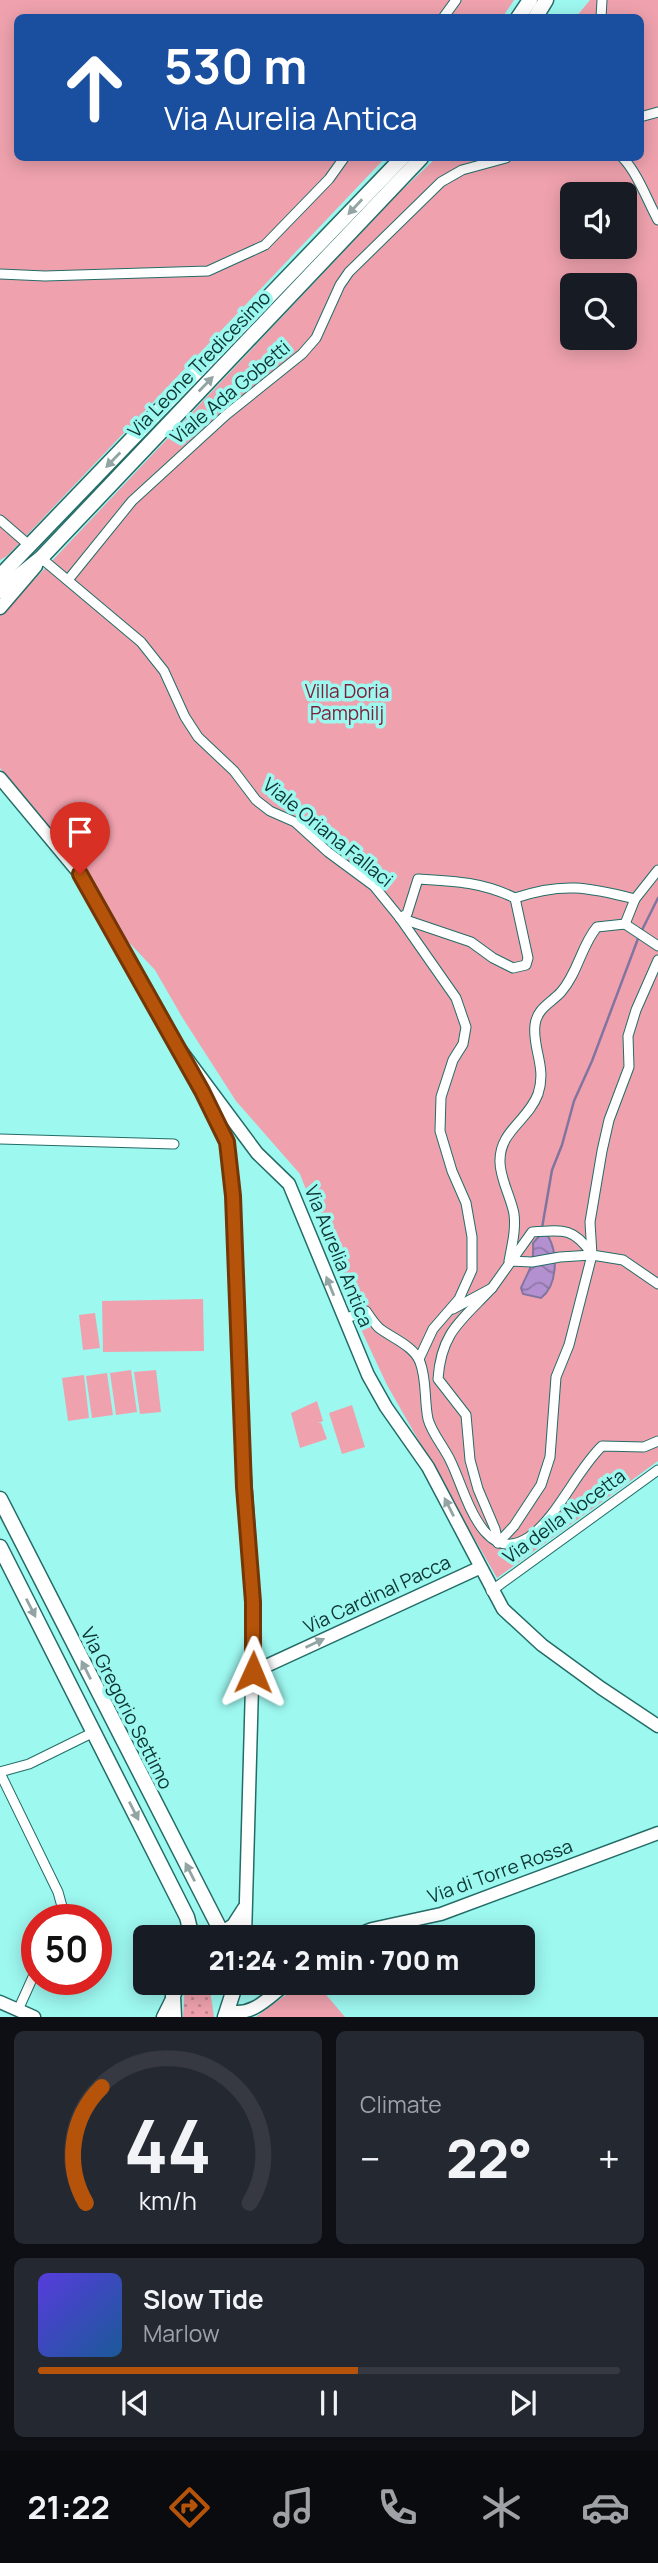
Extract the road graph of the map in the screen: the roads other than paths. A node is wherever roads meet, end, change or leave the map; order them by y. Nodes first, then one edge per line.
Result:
1 (342, 161) edge
2 (399, 161) edge
3 (418, 161) edge
4 (496, 161) edge
5 (626, 161) edge
6 (658, 220) edge
7 (0, 274) edge
8 (0, 520) edge
9 (30, 546) junction
10 (19, 556) junction
11 (41, 558) junction
12 (0, 566) edge
13 (0, 576) edge
14 (68, 580) junction
15 (0, 592) edge
16 (0, 608) edge
17 (0, 778) edge
18 (658, 870) edge
19 (515, 898) junction
20 (635, 899) junction
21 (400, 918) junction
22 (625, 925) junction
23 (658, 946) edge
24 (658, 960) edge
25 (179, 1048) junction
26 (0, 1139) edge
27 (227, 1142) junction
28 (174, 1144) dead end
29 (257, 1153) junction
30 (592, 1255) junction
31 (509, 1261) junction
32 (658, 1284) edge
33 (492, 1288) junction
34 (451, 1310) junction
35 (344, 1319) junction
36 (419, 1359) junction
37 (658, 1441) edge
38 (658, 1470) edge
39 (0, 1499) edge
40 (498, 1543) junction
41 (0, 1547) edge
42 (480, 1568) junction
43 (491, 1591) junction
44 (253, 1672) junction
45 (658, 1726) edge
46 (94, 1732) junction
47 (0, 1772) edge
48 (658, 1833) edge
49 (61, 1904) edge
50 (244, 1908) junction
51 (190, 1925) edge
52 (214, 1925) edge
53 (232, 1925) edge
54 (245, 1925) edge
55 (390, 1925) edge
56 (25, 1995) edge
57 (174, 1995) edge
58 (176, 1995) edge
59 (233, 1995) edge
60 (272, 1995) edge
61 (0, 2002) edge
62 (18, 2010) junction
63 (227, 2014) edge
64 (34, 2017) edge
65 (163, 2017) edge
66 (174, 2017) edge

1 - 7 street
2 -> 9 main road, Via Leone Tredicesimo
11 -> 3 main road, Via Leone Tredicesimo
4 - 14 street, Viale Ada Gobetti
5 - 6 street
8 - 9 street
9 - 10 main road, Via Leone Tredicesimo
10 - 12 main road
10 - 13 main road, Via Leone Tredicesimo
11 - 14 street, Viale Oriana Fallaci
11 - 15 main road, Via Leone Tredicesimo
11 - 16 main road
14 - 21 street, Viale Oriana Fallaci
17 - 25 main road, Via Aurelia Antica
18 - 20 street
19 - 20 street
19 - 21 street
19 - 21 street
20 - 22 street
21 - 34 street, Viale Oriana Fallaci
22 - 23 street
22 - 31 street
24 - 30 street
25 - 27 main road
25 - 29 main road, Via Aurelia Antica
26 - 28 street
27 - 29 main road
27 - 44 main road
35 -> 29 main road, Via Aurelia Antica
30 - 31 street
30 - 31 street
30 - 32 street
30 - 40 street
31 - 33 street
33 - 34 street
33 - 40 street
34 - 36 street
35 - 36 street
42 -> 35 main road, Via Aurelia Antica
36 - 40 street
37 - 40 street
38 - 43 street, Via della Nocetta
52 -> 39 main road, Via Gregorio Settimo
41 -> 46 main road, Via Gregorio Settimo
42 - 43 main road, Via Aurelia Antica
44 -> 42 main road, Via Cardinal Pacca
43 - 45 main road, Via Aurelia Antica
44 - 50 main road
46 - 47 street
46 -> 51 main road, Via Gregorio Settimo
47 - 49 street
48 - 55 main road, Via di Torre Rossa
50 - 53 main road
50 - 54 main road
56 - 62 street
57 - 65 main road
58 - 66 main road
59 - 63 main road
60 - 63 main road
61 - 62 main road
62 - 64 main road

